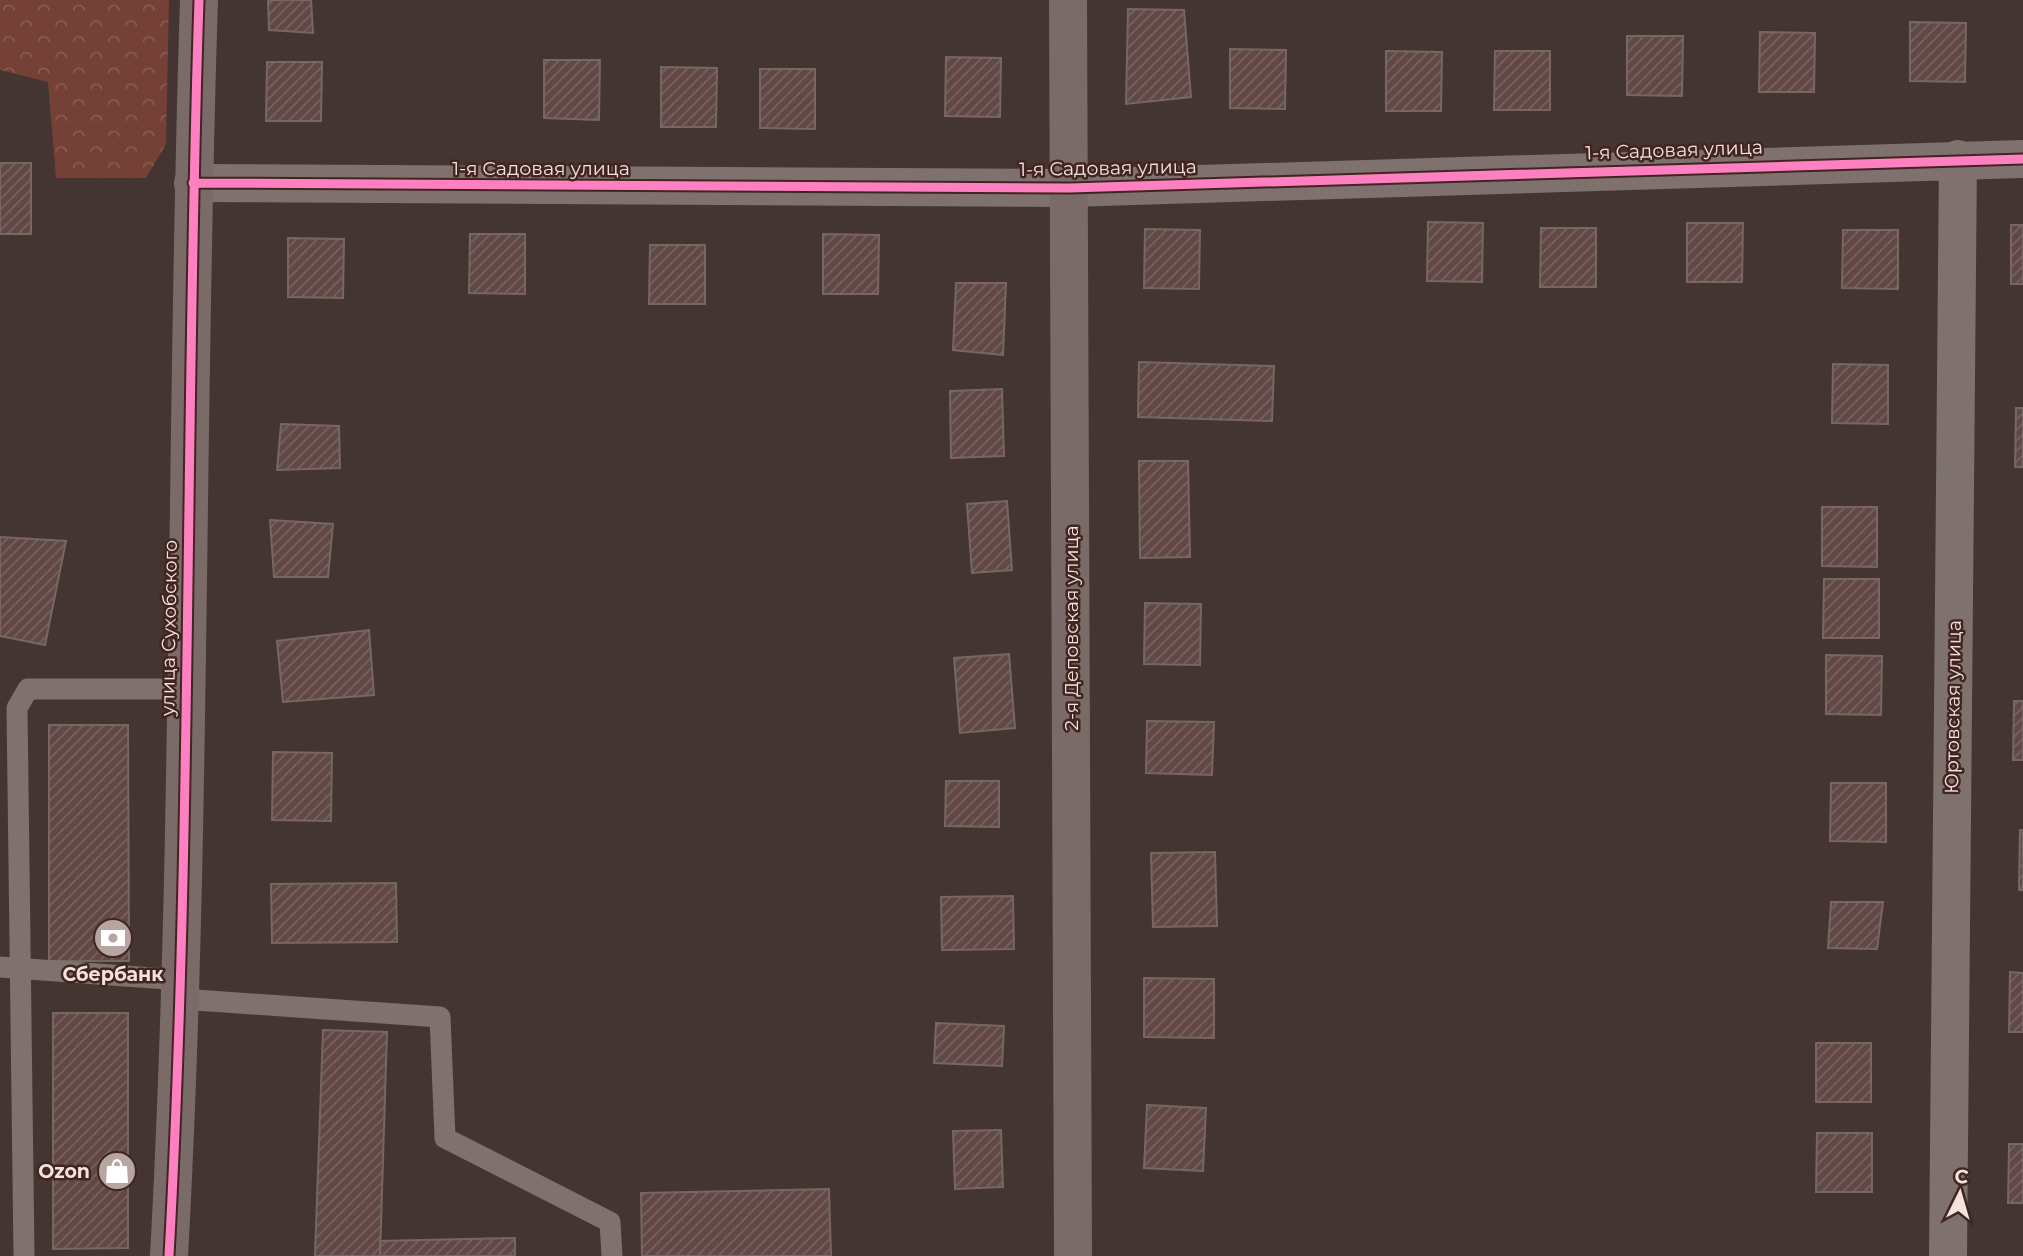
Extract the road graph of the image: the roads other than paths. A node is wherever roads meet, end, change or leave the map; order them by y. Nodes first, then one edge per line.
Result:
1 (199, 0) edge
2 (1068, 0) edge
3 (1958, 159) junction
4 (2023, 159) edge
5 (193, 183) junction
6 (1070, 188) junction
7 (186, 689) junction
8 (10, 968) edge
9 (181, 990) junction
10 (24, 1256) edge
11 (169, 1256) edge
12 (612, 1256) edge
13 (1073, 1256) edge
14 (1948, 1256) edge

1 - 5 street, улица Сухобского
2 - 6 street, 2-я Деповская улица
3 - 4 street, 1-я Садовая улица
3 - 6 street, 1-я Садовая улица
3 - 14 street, Юртовская улица
5 - 6 street, 1-я Садовая улица
5 - 7 street, улица Сухобского
6 - 13 street, 2-я Деповская улица
7 - 8 lane
7 - 9 street, улица Сухобского
8 - 9 lane
8 - 10 lane
9 - 11 street, улица Сухобского
9 - 12 lane

